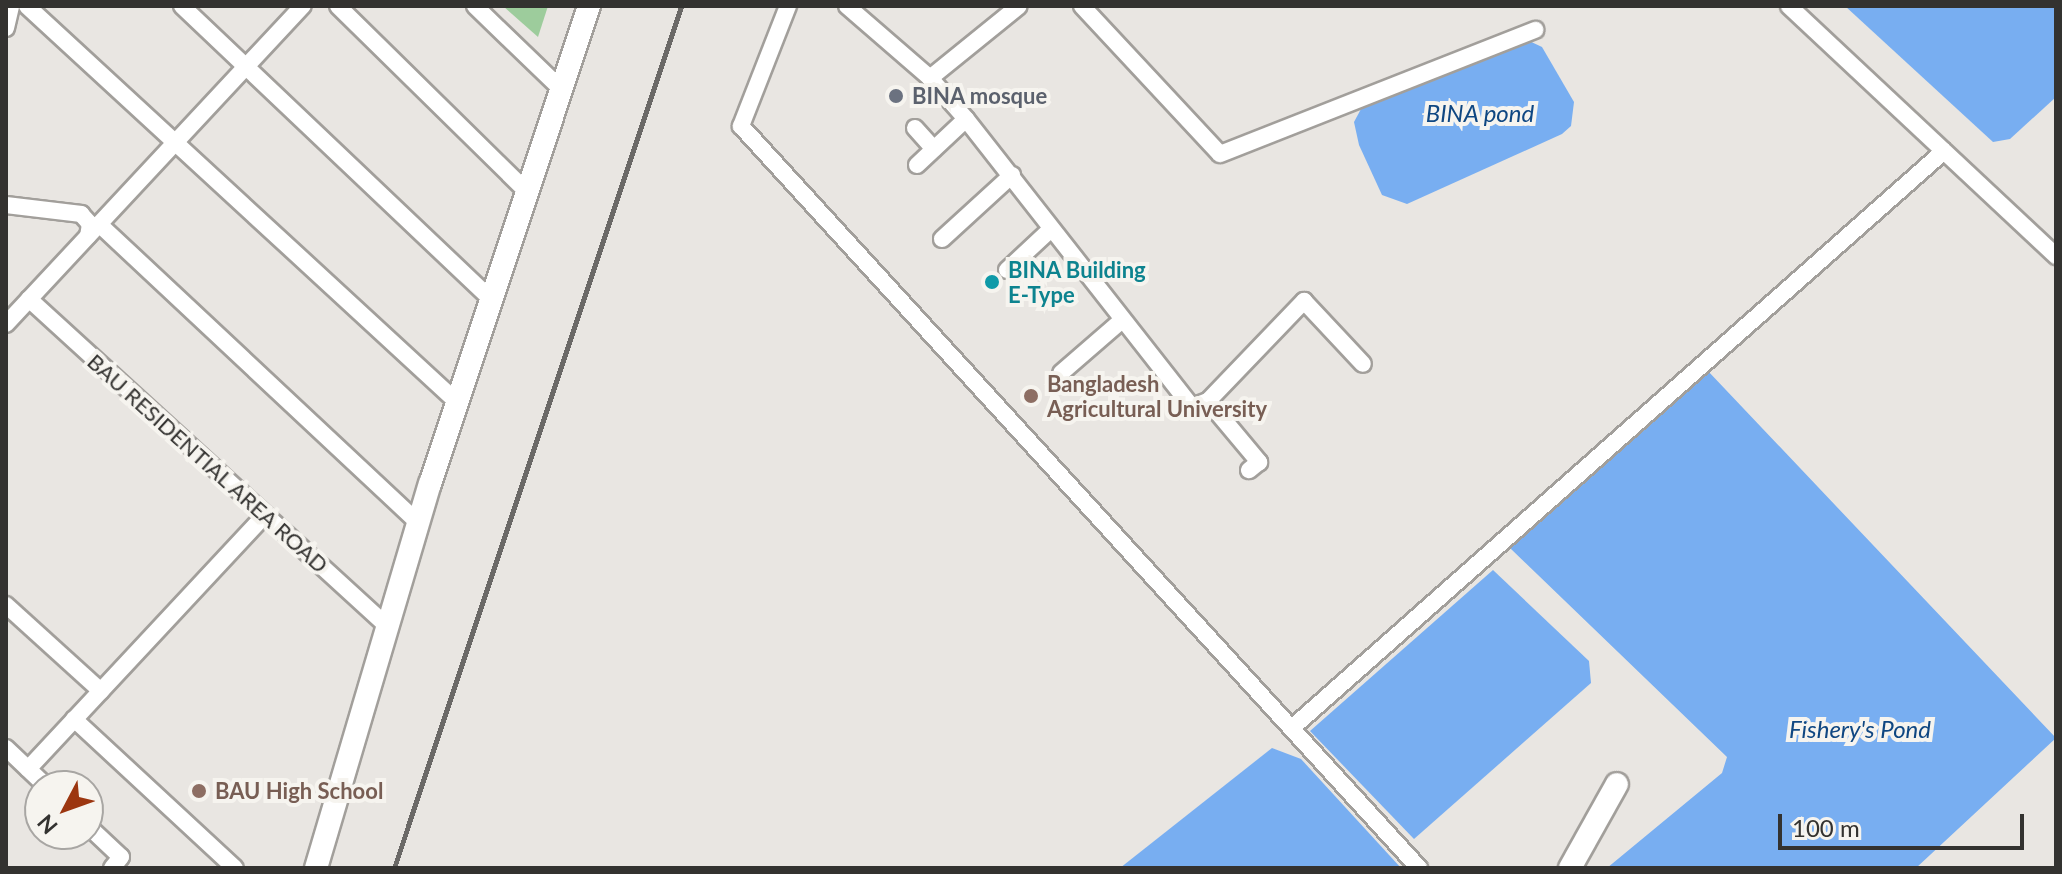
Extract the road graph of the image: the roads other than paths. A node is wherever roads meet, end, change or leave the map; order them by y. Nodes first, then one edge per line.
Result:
1 (11, 6) edge
2 (27, 6) edge
3 (182, 6) edge
4 (303, 6) edge
5 (338, 6) edge
6 (475, 6) edge
7 (589, 6) edge
8 (788, 6) edge
9 (847, 6) edge
10 (1019, 6) edge
11 (1082, 6) edge
12 (1789, 6) edge
13 (6, 28) edge
14 (1535, 30) dead end
15 (245, 67) junction
16 (930, 78) junction
17 (561, 89) junction
18 (966, 119) junction
19 (915, 128) dead end
20 (174, 144) junction
21 (934, 149) junction
22 (1944, 151) junction
23 (917, 165) dead end
24 (1012, 175) junction
25 (527, 192) junction
26 (6, 205) edge
27 (1051, 229) junction
28 (94, 230) junction
29 (942, 239) dead end
30 (2056, 256) edge
31 (1007, 270) dead end
32 (29, 299) junction
33 (491, 299) junction
34 (1121, 321) junction
35 (6, 324) edge
36 (1363, 364) dead end
37 (1061, 373) dead end
38 (1208, 401) junction
39 (457, 402) junction
40 (1249, 470) dead end
41 (265, 515) junction
42 (418, 523) junction
43 (6, 605) edge
44 (387, 626) junction
45 (101, 691) junction
46 (74, 719) junction
47 (1293, 727) junction
48 (6, 748) edge
49 (28, 769) joint
50 (1617, 784) dead end
51 (104, 841) edge
52 (112, 868) edge
53 (235, 868) edge
54 (316, 868) edge
55 (1419, 868) edge
56 (1570, 868) edge

1 - 13 street
2 - 20 street
3 - 15 street
4 - 15 street
5 - 25 street
6 - 17 street
7 - 17 street
8 - 47 street
9 - 16 street
10 - 16 street
11 - 14 street
12 - 22 street
15 - 20 street
15 - 33 street
16 - 18 street
17 - 25 street
18 - 21 street
18 - 24 street
19 - 21 street
20 - 28 street
20 - 39 street
21 - 23 street
22 - 30 street
22 - 47 street
24 - 27 street
24 - 29 street
25 - 33 street
26 - 28 street
27 - 31 street
27 - 34 street
28 - 32 street
28 - 42 street
32 - 35 street
32 - 41 street, BAU RESIDENTIAL AREA ROAD
33 - 39 street
34 - 37 street
34 - 38 street
36 - 38 street
38 - 40 street
39 - 42 street
41 - 44 street, BAU RESIDENTIAL AREA ROAD
41 - 45 street
42 - 44 street
43 - 45 street
44 - 54 street
45 - 46 street
46 - 49 street
46 - 53 street
47 - 55 street
48 - 49 street
50 - 56 street
51 - 52 street

